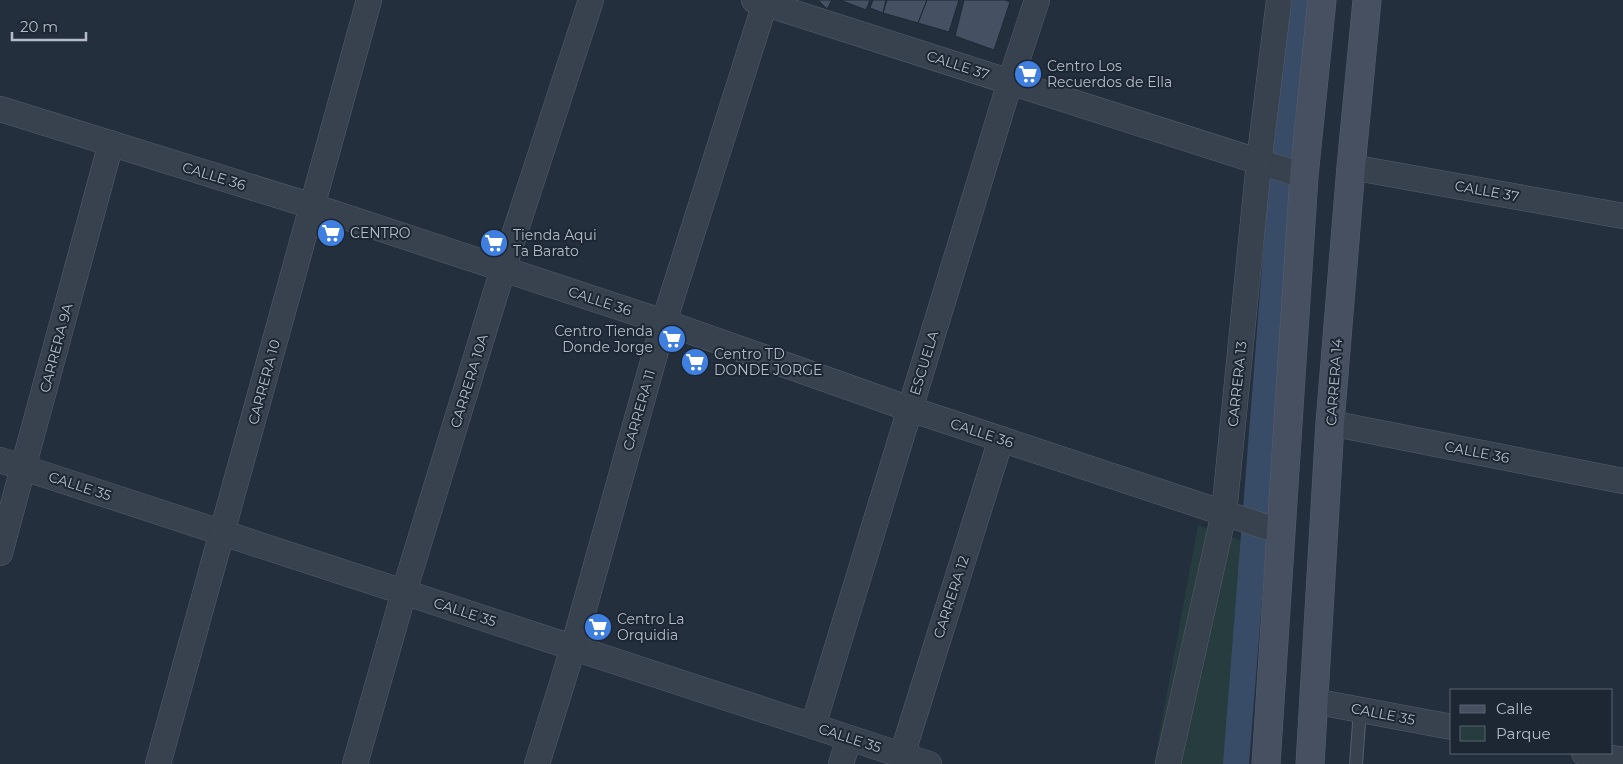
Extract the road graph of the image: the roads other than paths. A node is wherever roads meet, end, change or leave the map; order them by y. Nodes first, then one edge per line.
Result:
1 (369, 0) edge
2 (591, 0) edge
3 (1037, 0) edge
4 (1279, 0) edge
5 (1322, 0) edge
6 (1367, 0) edge
7 (762, 1) edge
8 (1010, 82) junction
9 (0, 110) edge
10 (111, 144) junction
11 (1261, 162) junction
12 (1350, 167) junction
13 (1297, 174) junction
14 (312, 206) junction
15 (1623, 216) edge
16 (503, 269) junction
17 (664, 322) junction
18 (910, 409) junction
19 (1330, 423) junction
20 (1001, 439) junction
21 (0, 460) edge
22 (24, 468) junction
23 (1623, 481) edge
24 (1227, 514) junction
25 (1272, 529) junction
26 (222, 533) junction
27 (0, 553) edge
28 (404, 592) junction
29 (573, 648) junction
30 (1314, 701) junction
31 (1360, 710) junction
32 (813, 726) junction
33 (1450, 727) edge
34 (849, 738) junction
35 (1590, 754) edge
36 (901, 759) edge
37 (1623, 760) edge
38 (158, 764) edge
39 (356, 764) edge
40 (537, 764) edge
41 (841, 764) edge
42 (929, 764) edge
43 (1168, 764) edge
44 (1266, 764) edge
45 (1310, 764) edge
46 (1356, 764) edge

1 - 14 street, CARRERA 10
2 - 16 street, CARRERA 10A
3 - 8 street, ESCUELA
4 - 11 street, CARRERA 13
5 - 13 main road
6 - 12 main road, CARRERA 14
7 - 8 street, CALLE 37
7 - 17 street, CARRERA 11
8 - 11 street, CALLE 37
8 - 18 street, ESCUELA
9 - 10 street, CALLE 36
10 - 14 street, CALLE 36
10 - 22 street, CARRERA 9A
11 - 13 street, CALLE 37
11 - 24 street, CARRERA 13
12 - 15 street, CALLE 37
12 - 19 main road, CARRERA 14
13 - 25 main road
14 - 16 street, CALLE 36
14 - 26 street, CARRERA 10
16 - 17 street, CALLE 36
16 - 28 street, CARRERA 10A
17 - 18 street, CALLE 36
17 - 29 street, CARRERA 11
18 - 20 street, CALLE 36
18 - 32 street, ESCUELA
19 - 23 street, CALLE 36
19 - 30 main road, CARRERA 14
20 - 24 street, CALLE 36
20 - 36 street, CARRERA 12
21 - 22 street, CALLE 35
22 - 26 street, CALLE 35
22 - 27 street, CARRERA 9A
24 - 25 street, CALLE 36
24 - 43 street, CARRERA 13
25 - 44 main road
26 - 28 street, CALLE 35
26 - 38 street, CARRERA 10
28 - 29 street, CALLE 35
28 - 39 street, CARRERA 10A
29 - 32 street, CALLE 35
29 - 40 street, CARRERA 11
30 - 31 street, CALLE 35
30 - 45 main road, CARRERA 14
31 - 33 street, CALLE 35
31 - 46 lane
32 - 34 street, CALLE 35
34 - 36 street, CALLE 35
34 - 41 street
35 - 37 street
36 - 42 street, CALLE 35

